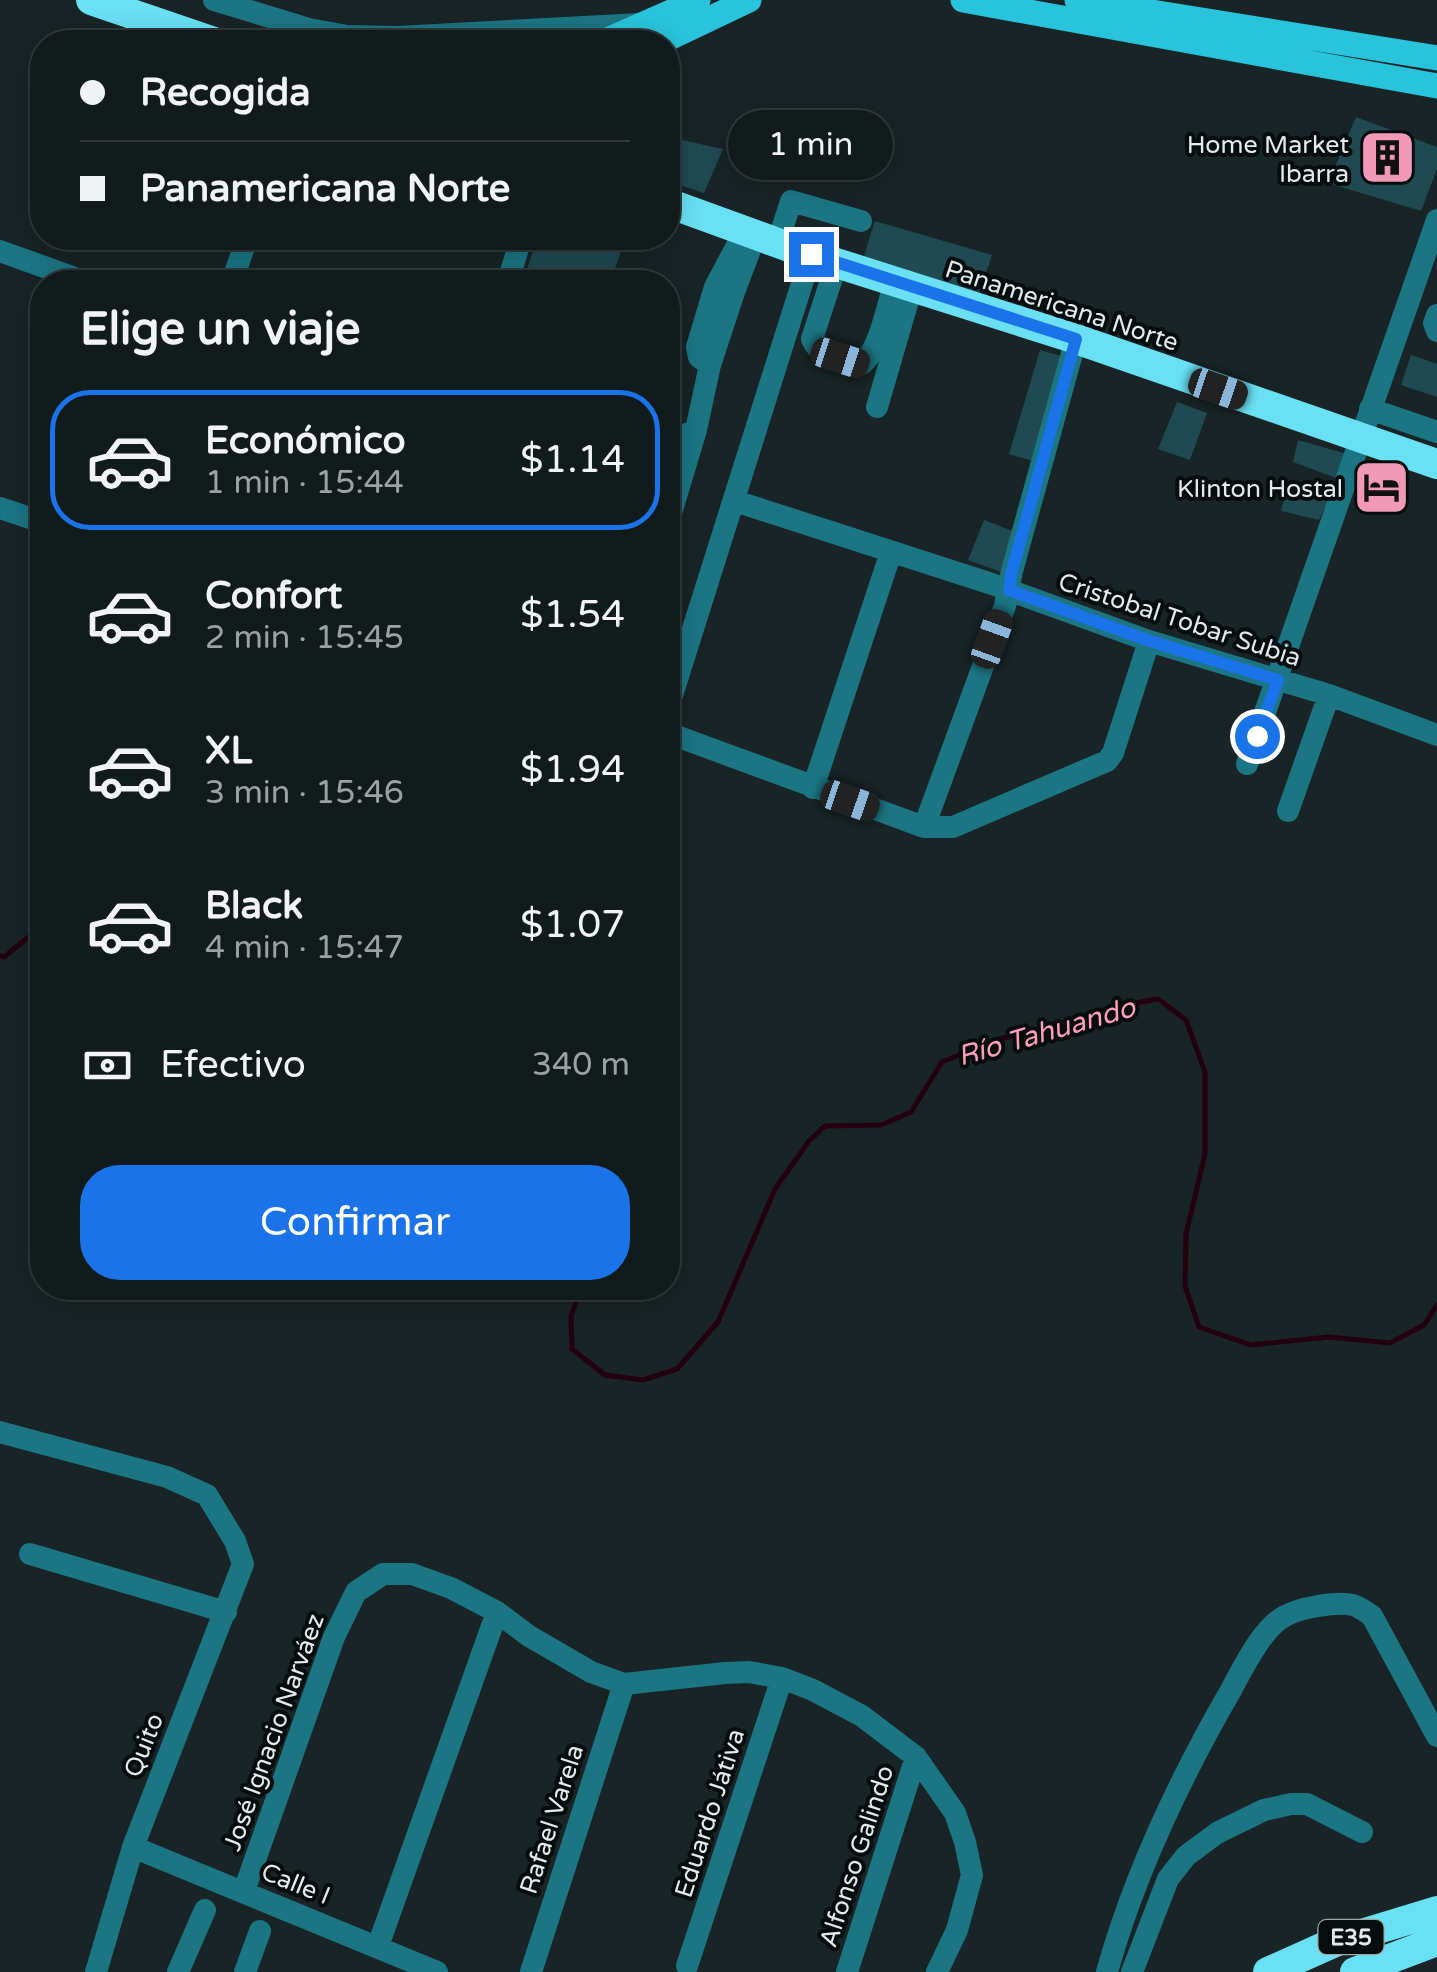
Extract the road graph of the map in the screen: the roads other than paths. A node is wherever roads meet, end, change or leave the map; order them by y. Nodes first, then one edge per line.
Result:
1 (91, 0) edge
2 (214, 0) edge
3 (698, 0) edge
4 (749, 0) edge
5 (963, 0) edge
6 (1076, 0) edge
7 (179, 30) edge
8 (315, 30) edge
9 (517, 30) edge
10 (626, 30) edge
11 (662, 30) edge
12 (671, 30) edge
13 (1437, 58) edge
14 (1437, 86) edge
15 (680, 207) edge
16 (861, 221) dead end
17 (1435, 232) edge
18 (759, 235) junction
19 (0, 251) edge
20 (824, 258) junction
21 (53, 270) edge
22 (903, 284) junction
23 (1437, 315) edge
24 (1437, 331) edge
25 (1076, 339) junction
26 (877, 406) dead end
27 (1370, 410) junction
28 (696, 430) junction
29 (1437, 432) edge
30 (680, 437) edge
31 (1360, 439) junction
32 (1437, 464) edge
33 (680, 483) edge
34 (734, 501) junction
35 (0, 508) edge
36 (30, 518) edge
37 (892, 552) junction
38 (1009, 590) junction
39 (1150, 641) junction
40 (680, 670) edge
41 (1278, 680) junction
42 (1329, 696) junction
43 (1437, 735) edge
44 (680, 738) edge
45 (1247, 764) dead end
46 (813, 788) junction
47 (1288, 811) dead end
48 (924, 827) junction
49 (0, 1432) edge
50 (30, 1554) dead end
51 (226, 1612) junction
52 (497, 1612) junction
53 (782, 1678) junction
54 (624, 1684) junction
55 (1437, 1736) edge
56 (916, 1757) junction
57 (1362, 1832) dead end
58 (133, 1846) junction
59 (244, 1891) junction
60 (204, 1910) dead end
61 (1437, 1911) edge
62 (260, 1930) dead end
63 (1437, 1941) edge
64 (378, 1946) junction
65 (687, 1966) dead end
66 (96, 1972) edge
67 (178, 1972) edge
68 (245, 1972) edge
69 (438, 1972) edge
70 (531, 1972) edge
71 (847, 1972) edge
72 (937, 1972) edge
73 (1107, 1972) edge
74 (1132, 1972) edge
75 (1268, 1972) edge
76 (1355, 1972) edge

1 - 7 highway
2 - 8 street
3 - 11 main road
4 - 12 main road
5 - 14 main road
6 - 13 main road
9 - 10 street
15 - 18 highway, Panamericana Norte
16 - 18 street
17 - 27 street
18 - 20 highway, Panamericana Norte
18 - 28 street
19 - 21 street
20 - 22 highway, Panamericana Norte
20 - 22 street
20 - 34 street
22 - 25 highway, Panamericana Norte
22 - 26 street
23 - 24 street
25 - 31 highway, Panamericana Norte
25 - 38 street
27 - 29 street
27 - 31 street
28 - 30 street
28 - 33 street
31 - 32 highway, Panamericana Norte
31 - 41 street
34 - 37 street, Cristobal Tobar Subia
34 - 40 street
35 - 36 street
37 - 38 street, Cristobal Tobar Subia
37 - 46 street
38 - 39 street, Cristobal Tobar Subia
38 - 48 street
39 - 41 street, Cristobal Tobar Subia
39 - 48 street
41 - 42 street, Cristobal Tobar Subia
41 - 45 street
42 - 43 street, Cristobal Tobar Subia
42 - 47 street
44 - 46 street
46 - 48 street
49 - 51 street, Quito
50 - 51 street
51 - 58 street, Quito
52 - 54 street
52 - 59 street, José Ignacio Narváez
52 - 64 street
53 - 54 street
53 - 56 street
53 - 65 street, Eduardo Játiva
54 - 70 street, Rafael Varela
55 - 73 street
56 - 71 street, Alfonso Galindo
56 - 72 street
57 - 74 street
58 - 59 street, Calle I
58 - 66 street, Quito
59 - 64 street, Calle I
60 - 67 street
61 - 75 highway, E35
62 - 68 street
63 - 76 highway, E35
64 - 69 street, Calle I

